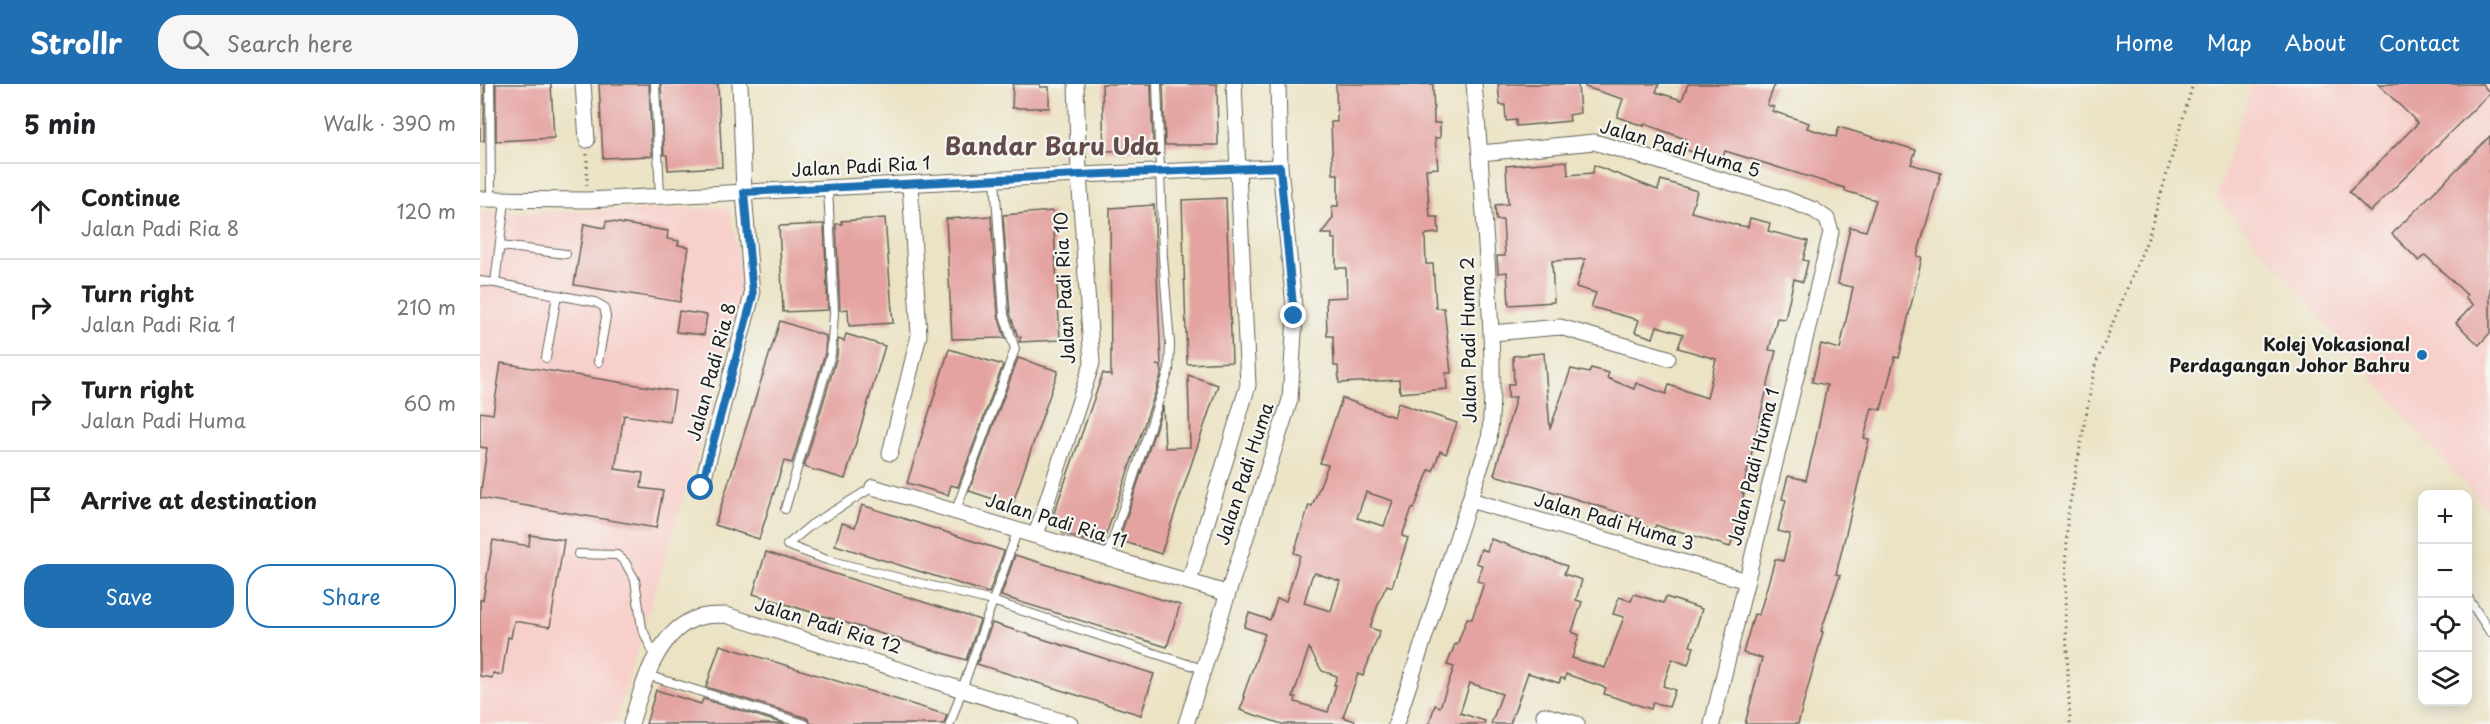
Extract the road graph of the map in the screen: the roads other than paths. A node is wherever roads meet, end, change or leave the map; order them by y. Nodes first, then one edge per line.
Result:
1 (490, 84) edge
2 (583, 84) edge
3 (655, 84) edge
4 (740, 84) edge
5 (1076, 84) edge
6 (1156, 84) edge
7 (1234, 84) edge
8 (1278, 84) edge
9 (1474, 84) edge
10 (587, 140) road end
11 (1481, 153) junction
12 (1280, 167) junction
13 (1238, 169) junction
14 (1160, 173) junction
15 (1079, 175) junction
16 (995, 180) junction
17 (910, 184) junction
18 (828, 188) junction
19 (744, 192) junction
20 (660, 196) junction
21 (492, 200) edge
22 (1827, 219) joint
23 (501, 246) junction
24 (566, 254) dead end
25 (480, 280) edge
26 (495, 283) junction
27 (557, 295) junction
28 (1491, 333) junction
29 (546, 358) dead end
30 (1668, 358) dead end
31 (598, 362) dead end
32 (890, 453) dead end
33 (873, 487) joint
34 (701, 488) dead end
35 (1470, 500) junction
36 (786, 509) dead end
37 (956, 510) junction
38 (1018, 529) junction
39 (1036, 535) junction
40 (578, 554) dead end
41 (1107, 557) junction
42 (1747, 581) junction
43 (1189, 582) junction
44 (1226, 593) junction
45 (992, 601) junction
46 (2472, 604) edge
47 (2490, 632) edge
48 (655, 657) junction
49 (1203, 669) junction
50 (646, 674) junction
51 (961, 688) junction
52 (1544, 715) dead end
53 (631, 724) edge
54 (805, 724) edge
55 (950, 724) edge
56 (1071, 724) edge
57 (1186, 724) edge
58 (1395, 724) edge
59 (1577, 724) edge
60 (1712, 724) edge

1 - 21 lane
2 - 10 street
3 - 20 lane
4 - 19 street, Jalan Padi Ria 8
5 - 15 street, Jalan Padi Ria 10
6 - 14 lane
7 - 13 street, Jalan Padi Huma
8 - 12 street, Jalan Padi Huma
9 - 11 street, Jalan Padi Huma 2
11 - 22 street, Jalan Padi Huma 5
11 - 28 street, Jalan Padi Huma 2
12 - 13 street, Jalan Padi Ria 1
12 - 44 street, Jalan Padi Huma
13 - 14 street, Jalan Padi Ria 1
13 - 43 street, Jalan Padi Huma
14 - 15 street, Jalan Padi Ria 1
14 - 41 lane
15 - 16 street, Jalan Padi Ria 1
15 - 39 street, Jalan Padi Ria 10
16 - 17 street, Jalan Padi Ria 1
16 - 37 lane
17 - 18 street, Jalan Padi Ria 1
17 - 32 street
18 - 19 street, Jalan Padi Ria 1
18 - 36 lane
19 - 20 street, Jalan Padi Ria 1
19 - 34 street, Jalan Padi Ria 8
20 - 21 street, Jalan Padi Ria 1
21 - 23 lane
22 - 42 street, Jalan Padi Huma 1
23 - 24 lane
23 - 26 lane
25 - 26 lane
26 - 27 lane
27 - 29 lane
27 - 31 lane
28 - 30 street
28 - 35 street, Jalan Padi Huma 2
33 - 37 street, Jalan Padi Ria 11
33 - 45 lane
35 - 42 street, Jalan Padi Huma 3
35 - 58 street, Jalan Padi Huma 2
37 - 38 street, Jalan Padi Ria 11
38 - 39 street, Jalan Padi Ria 11
38 - 45 lane
39 - 41 street, Jalan Padi Ria 11
40 - 48 lane
41 - 43 street, Jalan Padi Ria 11
42 - 60 street, Jalan Padi Huma 1
43 - 44 street, Jalan Padi Ria 11
44 - 49 street, Jalan Padi Huma
45 - 49 lane
45 - 51 lane
46 - 47 lane
48 - 50 street, Jalan Padi Ria 12
48 - 51 street, Jalan Padi Ria 12
49 - 57 street, Jalan Padi Huma
50 - 53 street, Jalan Padi Ria 12
50 - 54 lane
51 - 55 lane
51 - 56 street, Jalan Padi Ria 12
52 - 59 street

